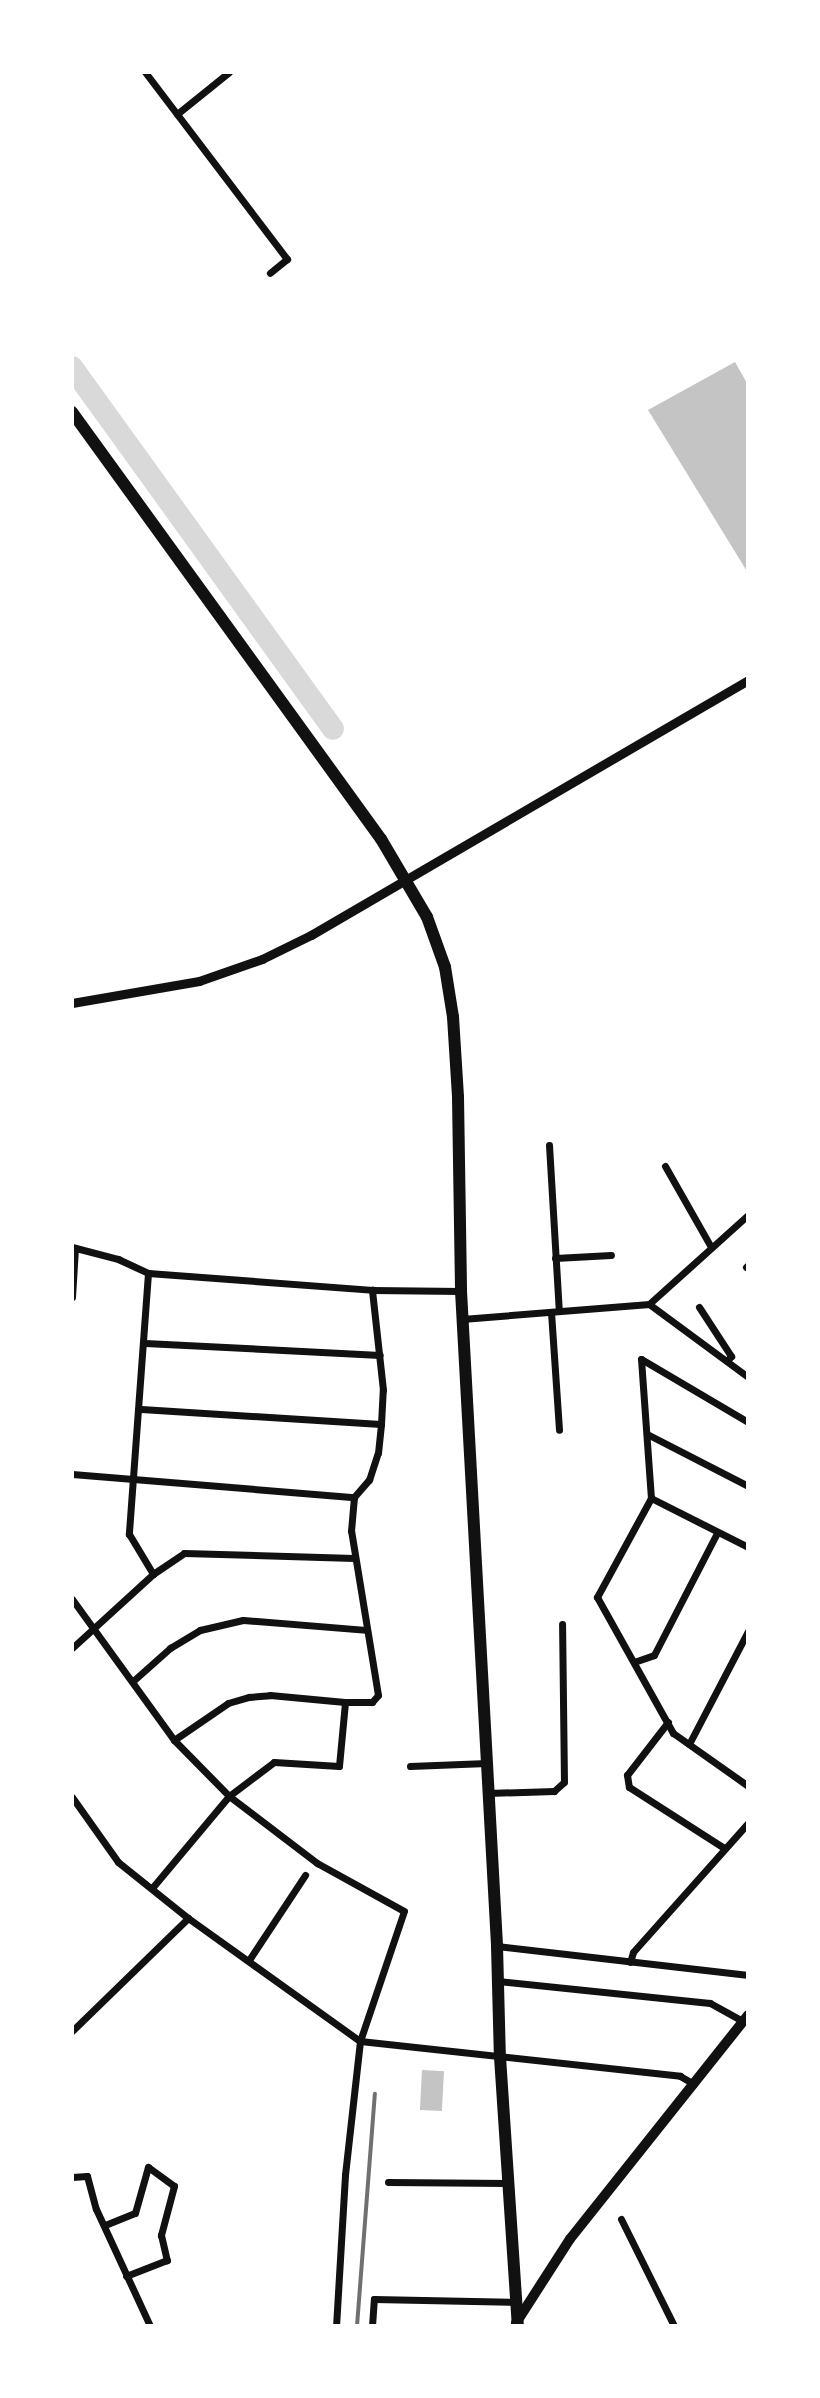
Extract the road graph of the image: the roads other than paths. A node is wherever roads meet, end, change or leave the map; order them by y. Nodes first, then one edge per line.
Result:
1 (145, 72) edge
2 (229, 72) edge
3 (177, 114) junction
4 (270, 273) dead end
5 (72, 412) edge
6 (748, 680) edge
7 (403, 880) junction
8 (72, 1003) edge
9 (549, 1145) dead end
10 (665, 1166) dead end
11 (748, 1215) edge
12 (74, 1247) edge
13 (711, 1247) junction
14 (611, 1255) dead end
15 (555, 1258) junction
16 (148, 1273) junction
17 (372, 1290) junction
18 (461, 1291) junction
19 (72, 1297) edge
20 (649, 1304) junction
21 (699, 1307) dead end
22 (555, 1311) junction
23 (462, 1319) junction
24 (145, 1343) junction
25 (380, 1355) junction
26 (727, 1361) junction
27 (748, 1377) edge
28 (141, 1409) junction
29 (748, 1422) edge
30 (381, 1424) junction
31 (559, 1430) dead end
32 (647, 1434) junction
33 (72, 1474) edge
34 (132, 1479) junction
35 (748, 1486) edge
36 (354, 1497) junction
37 (651, 1498) junction
38 (717, 1533) junction
39 (748, 1547) edge
40 (354, 1558) junction
41 (153, 1574) junction
42 (72, 1599) edge
43 (562, 1624) dead end
44 (93, 1628) junction
45 (366, 1630) junction
46 (748, 1631) edge
47 (72, 1648) edge
48 (634, 1662) junction
49 (133, 1681) junction
50 (345, 1702) junction
51 (668, 1722) junction
52 (174, 1740) junction
53 (689, 1744) junction
54 (487, 1763) junction
55 (410, 1766) dead end
56 (748, 1786) edge
57 (488, 1793) junction
58 (229, 1796) junction
59 (72, 1797) edge
60 (75, 1810) edge
61 (748, 1823) edge
62 (724, 1848) junction
63 (305, 1875) dead end
64 (152, 1888) junction
65 (188, 1918) junction
66 (497, 1946) junction
67 (249, 1960) junction
68 (630, 1962) junction
69 (748, 1975) edge
70 (498, 1981) junction
71 (745, 2018) edge
72 (72, 2031) edge
73 (360, 2041) junction
74 (500, 2057) junction
75 (694, 2084) junction
76 (72, 2177) edge
77 (388, 2182) dead end
78 (508, 2183) junction
79 (621, 2219) dead end
80 (105, 2225) junction
81 (126, 2276) junction
82 (516, 2302) junction
83 (517, 2324) edge
84 (150, 2326) edge
85 (336, 2326) edge
86 (372, 2326) edge
87 (674, 2326) edge

1 - 3 street
2 - 3 street
3 - 4 street
5 - 7 highway
6 - 7 street
7 - 8 street
7 - 18 highway
9 - 15 street
10 - 13 street
11 - 13 street
12 - 16 street
12 - 19 street
13 - 20 street
14 - 15 street
15 - 22 street
16 - 17 street
16 - 24 street
17 - 18 street
17 - 25 street
18 - 23 highway
20 - 22 street
20 - 26 street
21 - 26 street
22 - 23 street
22 - 31 street
23 - 54 highway
24 - 25 street
24 - 28 street
25 - 30 street
26 - 27 street
28 - 30 street
28 - 34 street
29 - 32 street
30 - 36 street
32 - 35 street
32 - 37 street
33 - 34 street
34 - 36 street
34 - 41 street
36 - 40 street
37 - 38 street
37 - 48 street
38 - 39 street
38 - 48 street
40 - 41 street
40 - 45 street
41 - 44 street
42 - 44 street
43 - 57 street
44 - 47 street
44 - 49 street
45 - 49 street
45 - 50 street
46 - 53 street
48 - 51 street
49 - 52 street
50 - 52 street
50 - 58 street
51 - 53 street
51 - 62 street
52 - 58 street
53 - 56 street
54 - 55 street
54 - 57 highway
57 - 66 highway
58 - 64 street
58 - 73 street
59 - 60 street
60 - 64 street
61 - 62 street
62 - 68 street
63 - 67 street
64 - 65 street
65 - 67 street
65 - 72 street
66 - 68 street
66 - 70 highway
67 - 73 street
68 - 69 street
70 - 71 street
70 - 74 highway
71 - 75 main road
73 - 74 street
73 - 85 street
74 - 75 street
74 - 78 highway
75 - 83 main road
76 - 80 street
77 - 78 street
78 - 82 highway
79 - 87 street
80 - 81 street
80 - 81 street
81 - 84 street
82 - 83 highway
82 - 86 street

